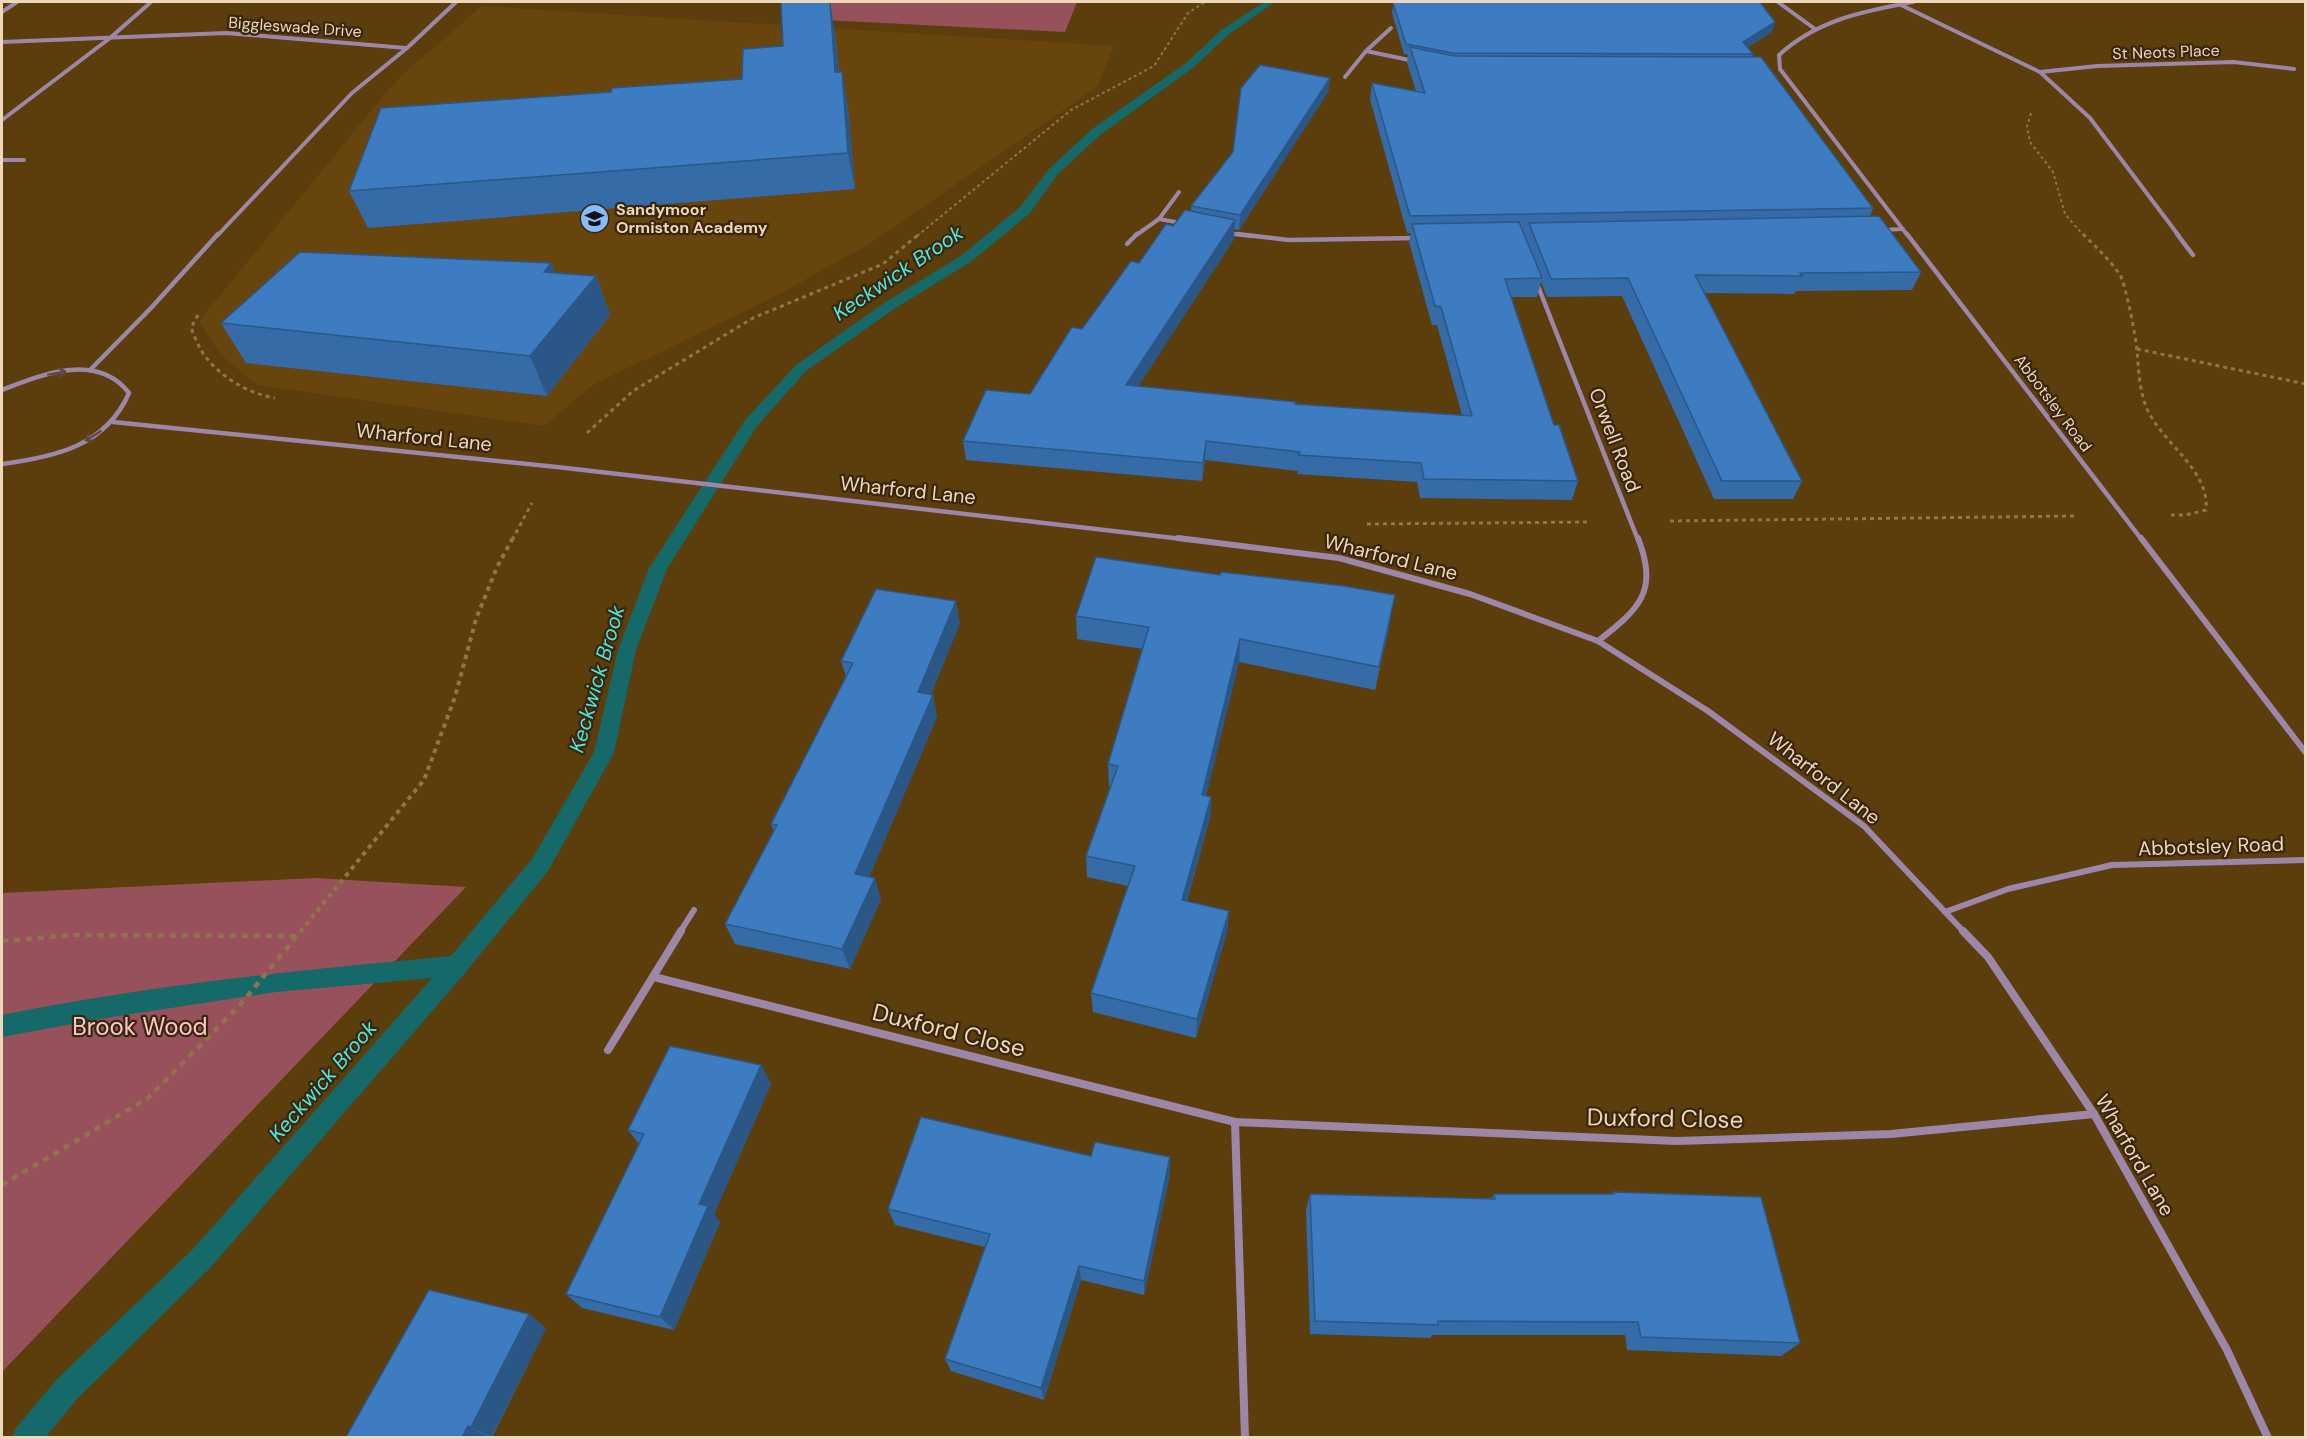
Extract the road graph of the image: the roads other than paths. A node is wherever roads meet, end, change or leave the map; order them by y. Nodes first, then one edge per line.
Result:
1 (17, 2) edge
2 (151, 2) edge
3 (456, 2) edge
4 (1778, 2) edge
5 (1913, 2) edge
6 (1899, 4) junction
7 (2, 12) edge
8 (1390, 28) dead end
9 (1815, 29) junction
10 (110, 38) junction
11 (2, 42) edge
12 (407, 48) junction
13 (1366, 51) junction
14 (1419, 62) edge
15 (1768, 69) edge
16 (1780, 69) junction
17 (2294, 69) dead end
18 (2040, 72) junction
19 (1345, 77) dead end
20 (2, 120) edge
21 (2, 160) edge
22 (24, 160) dead end
23 (1179, 192) dead end
24 (1159, 219) junction
25 (1193, 226) edge
26 (1903, 229) junction
27 (1880, 230) edge
28 (1215, 231) edge
29 (1427, 237) edge
30 (1127, 244) dead end
31 (2193, 255) dead end
32 (1531, 269) edge
33 (90, 370) junction
34 (2, 390) edge
35 (112, 422) junction
36 (2, 464) edge
37 (1598, 641) junction
38 (2306, 753) edge
39 (2306, 860) edge
40 (694, 910) dead end
41 (1945, 912) junction
42 (654, 977) junction
43 (609, 1050) dead end
44 (2094, 1114) junction
45 (1235, 1122) junction
46 (1245, 1437) edge
47 (2268, 1437) edge

1 - 7 street
2 - 10 street
3 - 12 street
4 - 9 street
5 - 6 street
6 - 9 street
6 - 18 street
8 - 13 street
9 - 16 street
10 - 11 street, Biggleswade Drive
10 - 12 street, Biggleswade Drive
10 - 20 street
12 - 33 street
13 - 14 street
13 - 19 street
15 - 16 street
16 - 26 street, Abbotsley Road
17 - 18 street, St Neots Place
18 - 31 street
21 - 22 street
23 - 24 street
24 - 25 street
24 - 30 street
26 - 27 street
26 - 38 street, Abbotsley Road
28 - 29 street
32 - 37 street, Orwell Road
34 -> 33 street
33 - 35 street
35 -> 36 street
35 - 37 street, Wharford Lane
37 - 41 street, Wharford Lane
39 - 41 street, Abbotsley Road
40 - 42 street
41 - 44 street, Wharford Lane
42 - 43 street
42 - 45 street, Duxford Close
44 - 45 street, Duxford Close
44 - 47 street, Wharford Lane
45 - 46 street

